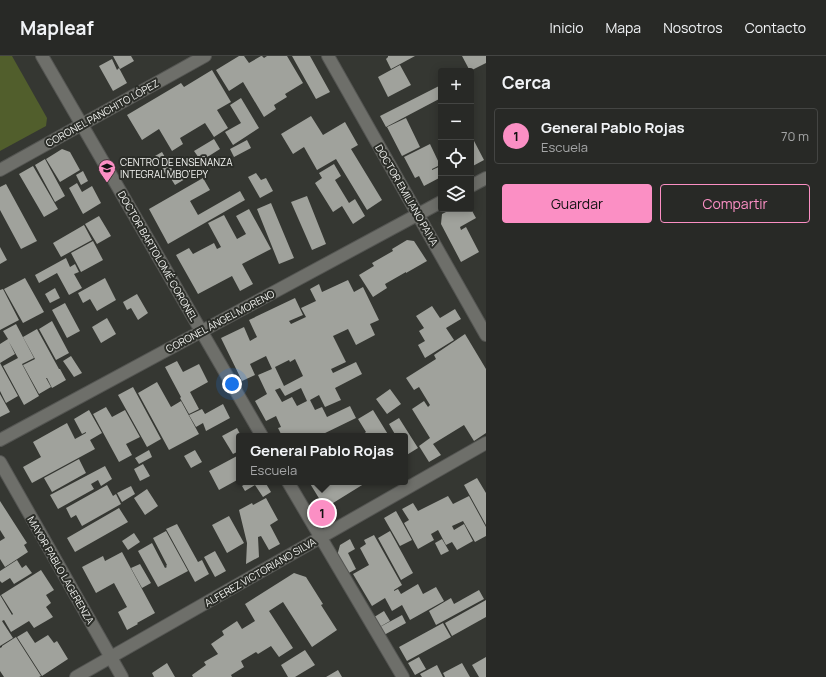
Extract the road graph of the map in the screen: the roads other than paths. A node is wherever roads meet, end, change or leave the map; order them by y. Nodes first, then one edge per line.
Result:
1 (42, 56) edge
2 (205, 56) edge
3 (328, 56) edge
4 (82, 124) junction
5 (0, 170) edge
6 (486, 178) edge
7 (474, 184) edge
8 (438, 204) edge
9 (418, 215) junction
10 (201, 332) junction
11 (486, 335) edge
12 (260, 433) edge
13 (0, 440) edge
14 (486, 443) edge
15 (0, 462) edge
16 (290, 485) edge
17 (320, 537) junction
18 (111, 657) junction
19 (76, 677) edge
20 (122, 677) edge
21 (403, 677) edge

1 - 4 street, DOCTOR BARTOLOMÉ CORONEL
2 - 4 street, CORONEL PANCHITO LÓPEZ
3 - 9 street, DOCTOR EMILIANO PAIVA
4 - 5 street, CORONEL PANCHITO LÓPEZ
4 - 10 street, DOCTOR BARTOLOMÉ CORONEL
6 - 7 street
8 - 9 street, CORONEL ÁNGEL MORENO
9 - 10 street, CORONEL ÁNGEL MORENO
9 - 11 street, DOCTOR EMILIANO PAIVA
10 - 12 street, DOCTOR BARTOLOMÉ CORONEL
10 - 13 street, CORONEL ÁNGEL MORENO
14 - 17 street, ALFEREZ VICTORIANO SILVA
15 - 18 street, MAYOR PABLO LAGERENZA
16 - 17 street
17 - 18 street, ALFEREZ VICTORIANO SILVA
17 - 21 street
18 - 19 street, ALFEREZ VICTORIANO SILVA
18 - 20 street, MAYOR PABLO LAGERENZA

